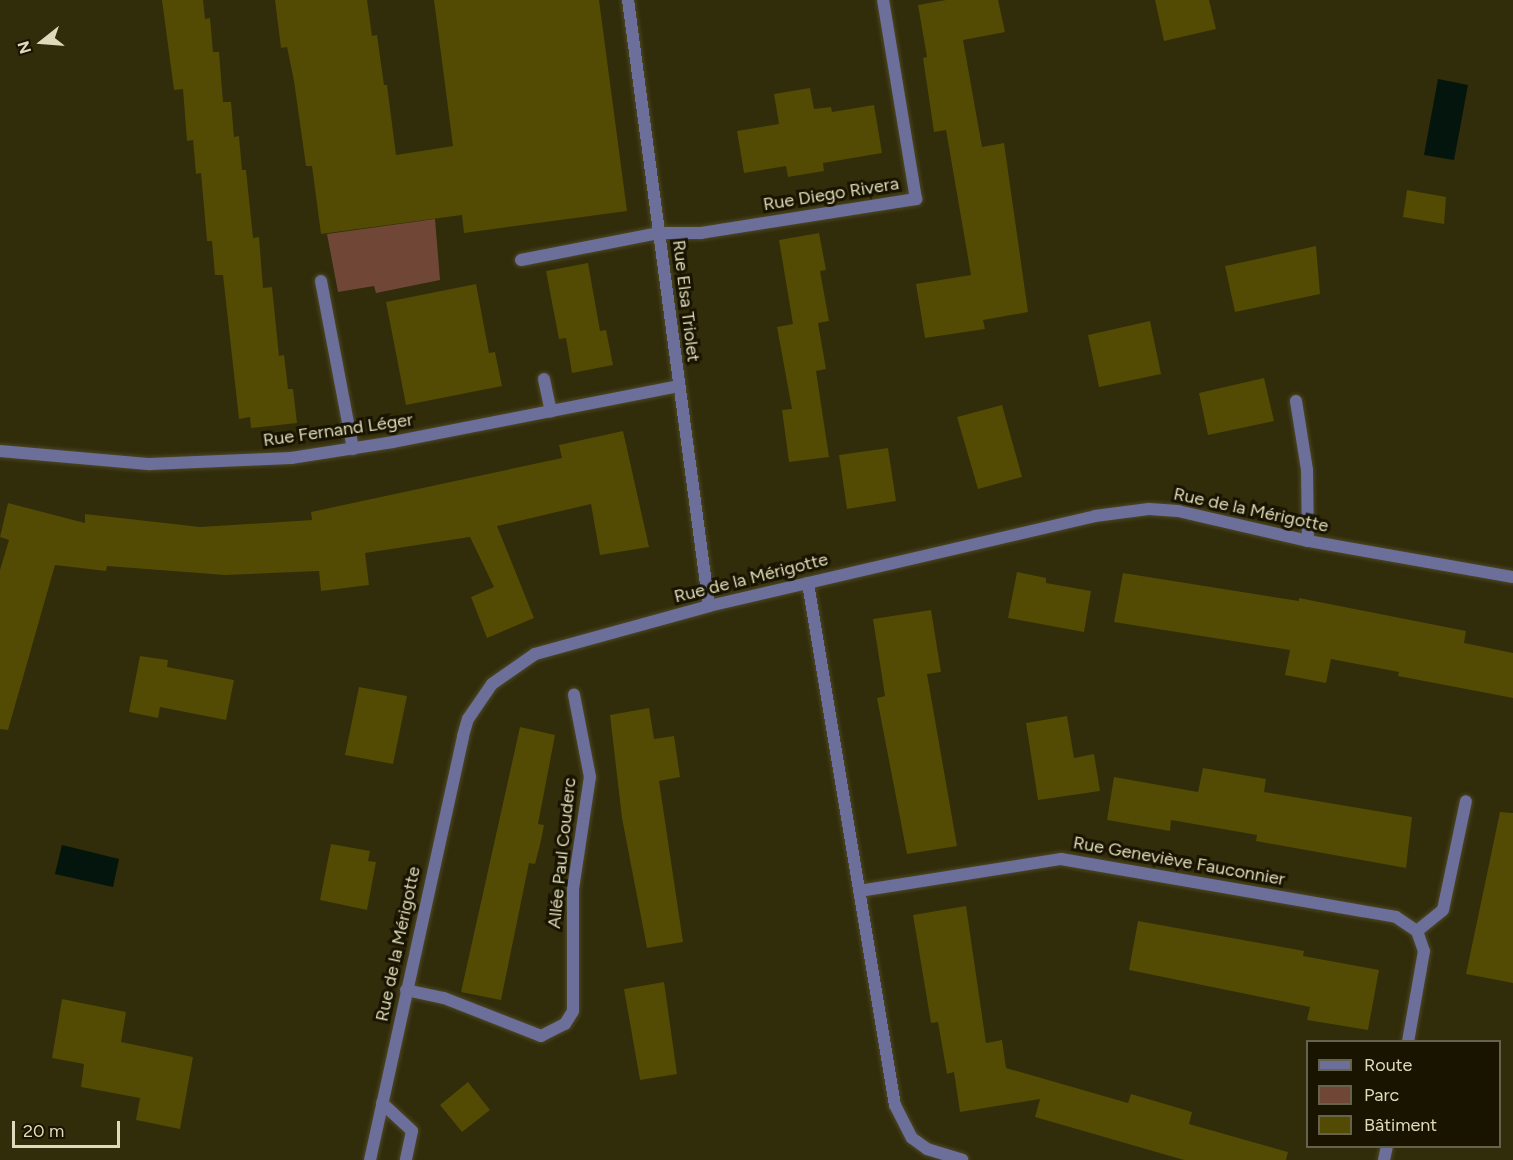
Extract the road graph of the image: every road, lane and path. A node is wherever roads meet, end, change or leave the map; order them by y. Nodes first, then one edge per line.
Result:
1 (628, 0) edge
2 (883, 0) edge
3 (659, 233) junction
4 (521, 260) dead end
5 (321, 281) dead end
6 (544, 379) dead end
7 (678, 387) junction
8 (1296, 400) dead end
9 (551, 411) junction
10 (353, 449) junction
11 (0, 451) edge
12 (1308, 542) junction
13 (1513, 577) edge
14 (808, 583) junction
15 (709, 606) junction
16 (574, 695) dead end
17 (1466, 801) dead end
18 (859, 891) junction
19 (1417, 931) junction
20 (406, 990) junction
21 (1408, 1040) edge
22 (382, 1103) junction
23 (369, 1160) edge
24 (406, 1160) edge
25 (962, 1160) edge

1 - 3 street, Rue Elsa Triolet
2 - 3 street, Rue Diego Rivera
3 - 4 street
3 - 7 street, Rue Elsa Triolet
5 - 10 street
6 - 9 street
7 - 9 street, Rue Fernand Léger
7 - 15 street, Rue Elsa Triolet
8 - 12 street
9 - 10 street, Rue Fernand Léger
10 - 11 street, Rue Fernand Léger
12 - 13 street, Rue de la Mérigotte
12 - 14 street, Rue de la Mérigotte
14 - 15 street, Rue de la Mérigotte
14 - 18 street
15 - 20 street, Rue de la Mérigotte
16 - 20 street, Allée Paul Couderc
17 - 19 street
18 - 19 street, Rue Geneviève Fauconnier
18 - 25 street
19 - 21 street
20 - 22 street, Rue de la Mérigotte
22 - 23 street, Rue de la Mérigotte
22 - 24 street

